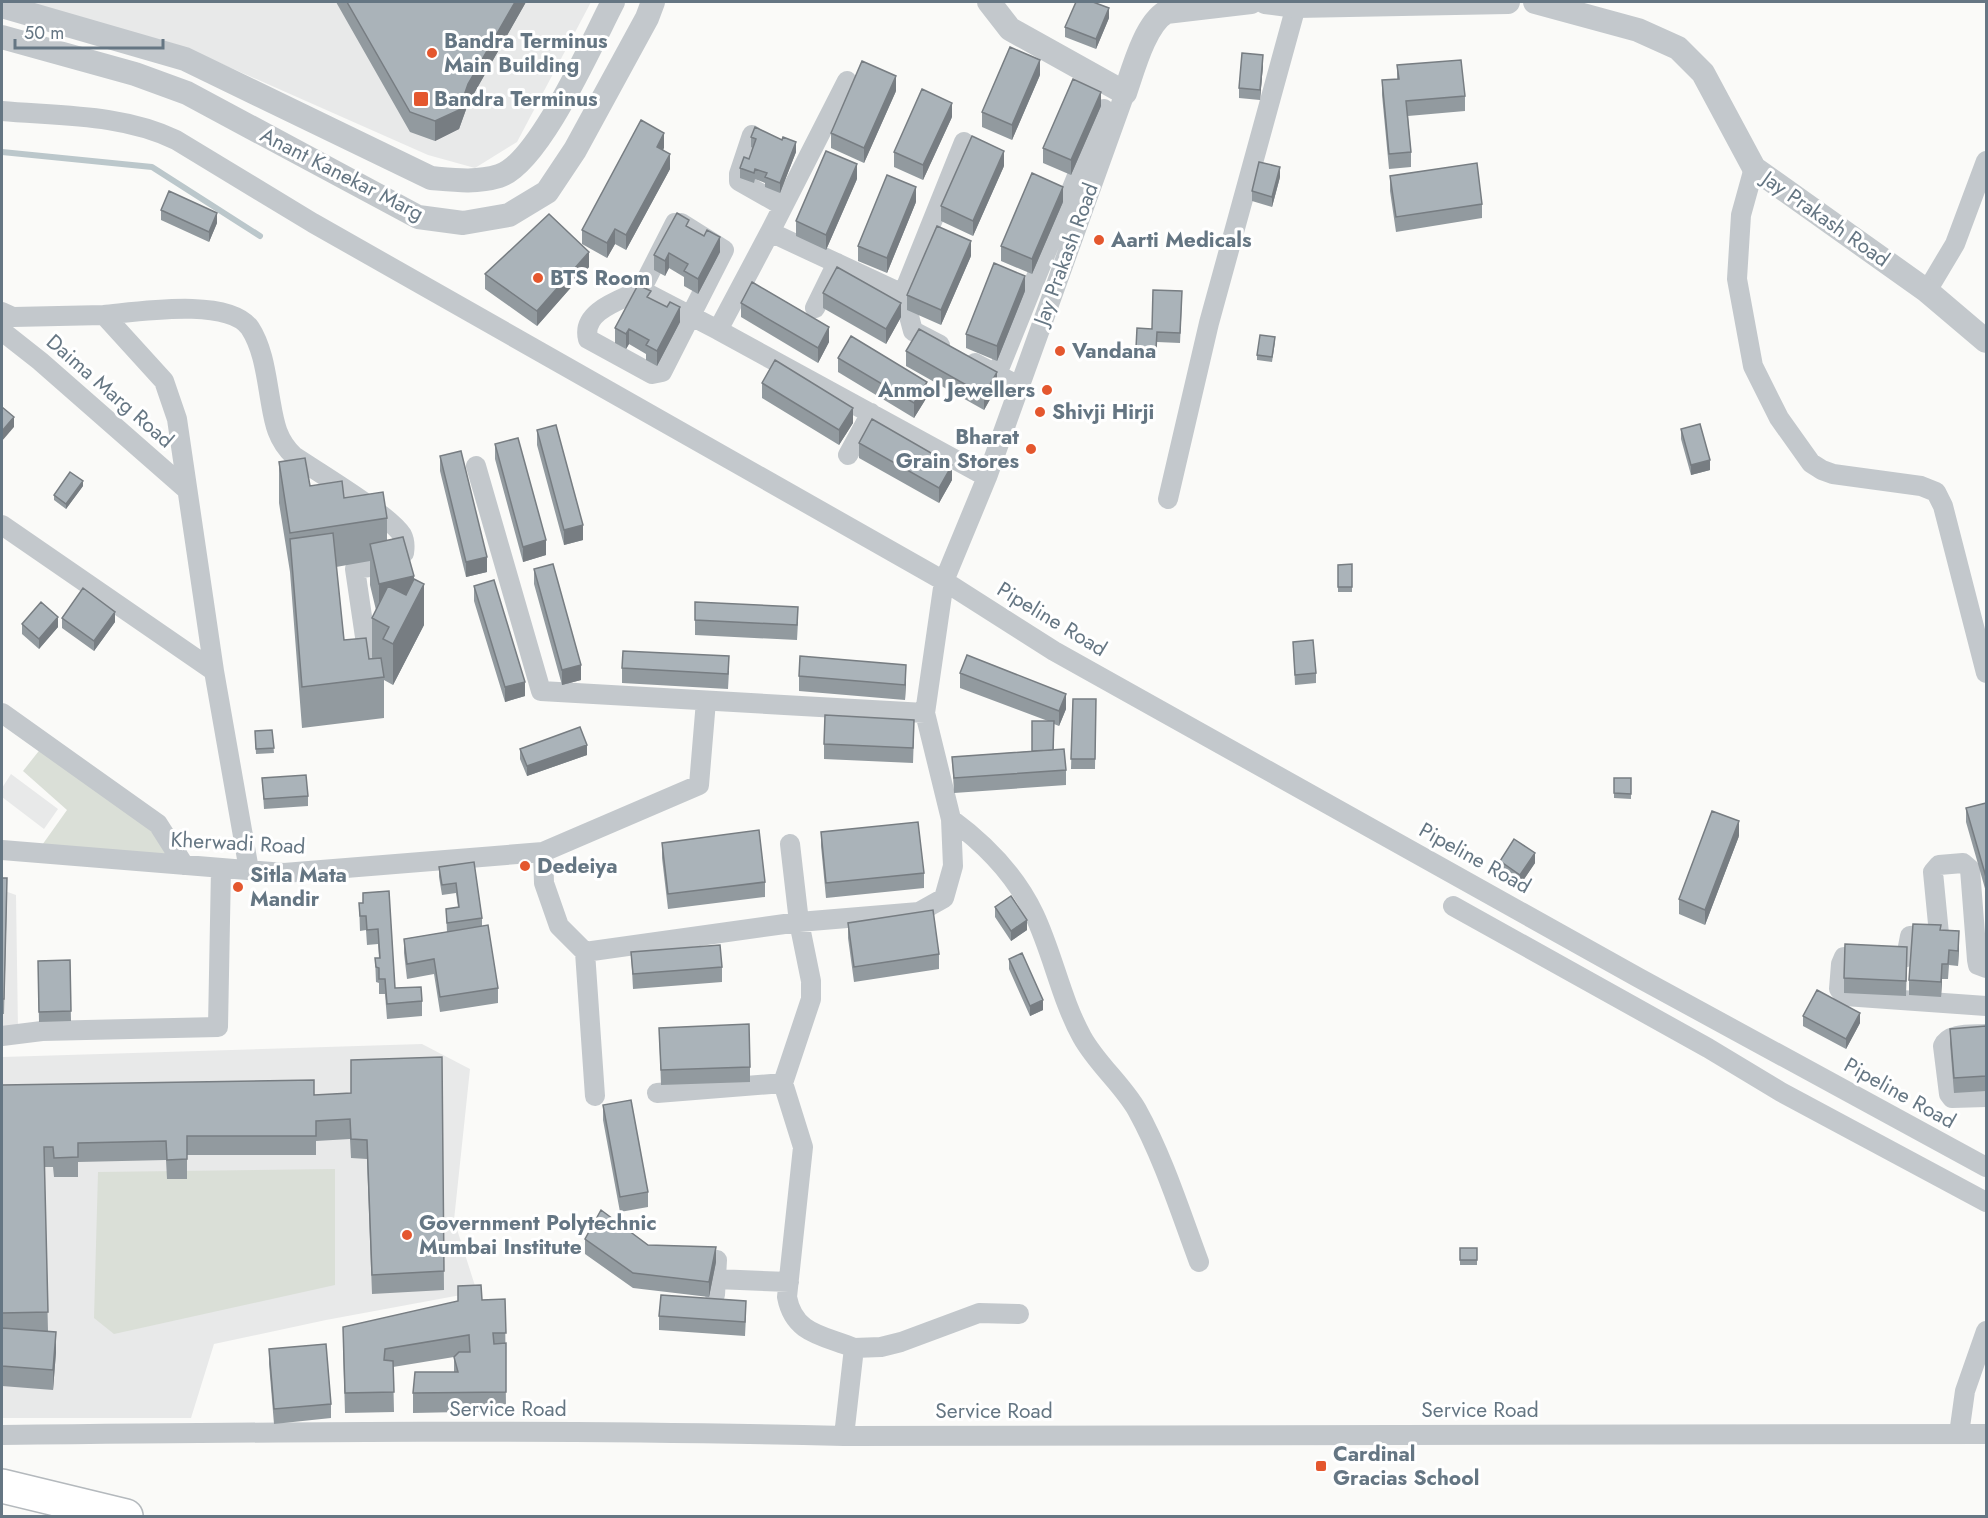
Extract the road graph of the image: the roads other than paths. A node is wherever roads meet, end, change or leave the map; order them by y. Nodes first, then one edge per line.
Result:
1 (613, 2) edge
2 (653, 2) edge
3 (989, 2) edge
4 (1251, 2) edge
5 (1265, 2) edge
6 (1508, 2) edge
7 (1535, 2) edge
8 (2, 6) edge
9 (1296, 6) junction
10 (2, 37) edge
11 (847, 81) dead end
12 (1125, 93) junction
13 (1104, 109) dead end
14 (2, 111) edge
15 (752, 135) edge
16 (964, 142) dead end
17 (1986, 161) edge
18 (1754, 168) junction
19 (783, 206) junction
20 (770, 232) junction
21 (837, 263) junction
22 (641, 290) junction
23 (1927, 291) junction
24 (903, 294) junction
25 (815, 308) dead end
26 (2, 312) edge
27 (104, 315) junction
28 (692, 315) junction
29 (718, 330) junction
30 (2, 331) edge
31 (1986, 341) edge
32 (997, 374) junction
33 (1019, 386) junction
34 (871, 413) junction
35 (848, 455) dead end
36 (476, 466) dead end
37 (987, 477) junction
38 (186, 489) junction
39 (1168, 499) dead end
40 (2, 525) edge
41 (355, 569) junction
42 (334, 572) edge
43 (944, 581) junction
44 (214, 671) junction
45 (1986, 673) edge
46 (371, 679) edge
47 (706, 701) junction
48 (2, 713) edge
49 (925, 713) junction
50 (951, 819) junction
51 (790, 844) dead end
52 (2, 850) edge
53 (543, 852) junction
54 (184, 865) junction
55 (220, 868) junction
56 (249, 870) junction
57 (1453, 906) dead end
58 (799, 922) junction
59 (585, 952) junction
60 (1986, 968) edge
61 (1986, 1006) edge
62 (1986, 1035) edge
63 (2, 1036) edge
64 (783, 1083) junction
65 (657, 1093) dead end
66 (594, 1096) dead end
67 (1986, 1097) edge
68 (1986, 1167) edge
69 (1986, 1202) edge
70 (676, 1258) edge
71 (1199, 1262) dead end
72 (789, 1282) junction
73 (1019, 1314) dead end
74 (1986, 1331) edge
75 (854, 1348) junction
76 (1959, 1434) junction
77 (1986, 1434) edge
78 (2, 1435) edge
79 (844, 1436) junction
80 (2, 1486) edge
81 (126, 1516) edge

1 - 8 street, Anant Kanekar Marg
2 - 10 street, Anant Kanekar Marg
3 - 12 street
4 - 12 street, Jay Prakash Road
5 - 9 street
6 - 9 street
7 - 18 street, Jay Prakash Road
9 - 39 street
11 - 19 street
12 - 33 street, Jay Prakash Road
13 - 32 street
14 - 43 street, Pipeline Road
15 - 19 street
16 - 24 street
17 - 23 street
18 - 23 street, Jay Prakash Road
18 - 45 street
19 - 20 street
20 - 21 street
20 - 29 street
21 - 24 street
21 - 25 street
22 - 28 street
22 - 28 street
22 - 28 street
23 - 31 street, Jay Prakash Road
24 - 32 street
26 - 27 street
27 - 38 street
27 - 41 street
28 - 29 street
29 - 34 street
30 - 38 street, Daima Marg Road
32 - 33 street
33 - 37 street, Jay Prakash Road
34 - 35 street
34 - 37 street
36 - 47 street
37 - 43 street, Jay Prakash Road
38 - 44 street
40 - 44 street
41 - 42 street
41 - 46 street
43 - 49 street
43 - 68 street, Pipeline Road
44 - 56 street
47 - 49 street
47 - 53 street, Kherwadi Road
48 - 54 street
49 - 50 street
50 - 58 street
50 - 71 street
51 - 58 street
52 - 54 street, Kherwadi Road
53 - 56 street, Kherwadi Road
53 - 59 street
54 - 55 street, Kherwadi Road
55 - 56 street, Kherwadi Road
55 - 63 street
57 - 69 street
58 - 59 street
58 - 64 street
59 - 66 street
60 - 61 street
62 - 67 street
64 - 65 street
64 - 72 street
70 - 72 street
72 - 75 street
73 - 75 street
74 - 76 street
75 - 79 street
76 - 77 street, Service Road
76 - 79 street, Service Road
78 - 79 street, Service Road
80 - 81 highway

